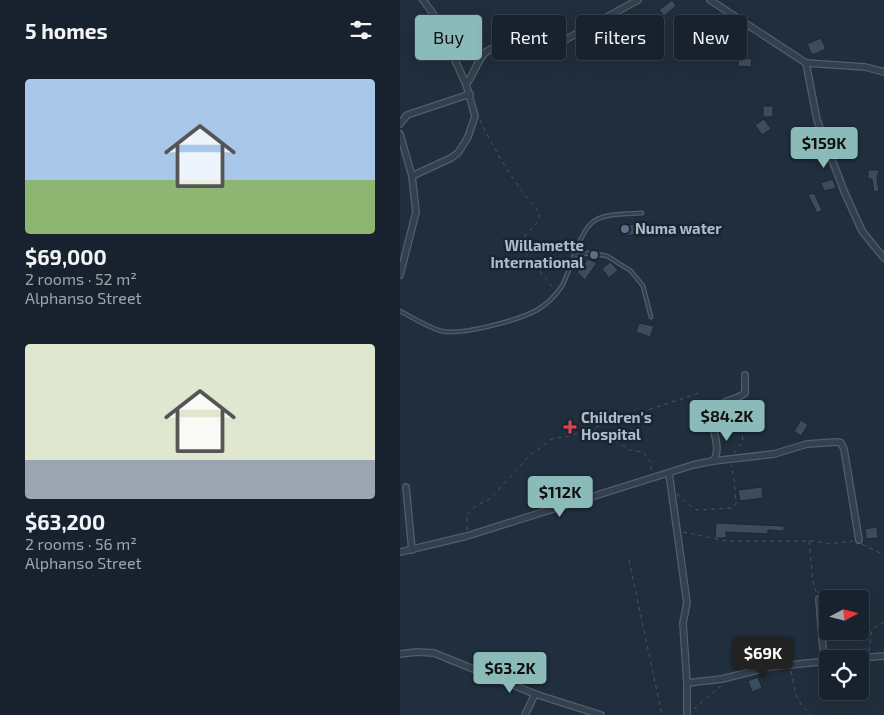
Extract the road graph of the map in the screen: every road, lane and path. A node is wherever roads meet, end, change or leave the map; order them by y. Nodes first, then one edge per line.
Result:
1 (423, 0) edge
2 (638, 0) edge
3 (710, 0) edge
4 (806, 63) junction
5 (884, 72) edge
6 (466, 84) junction
7 (470, 94) junction
8 (475, 110) junction
9 (400, 124) edge
10 (400, 134) edge
11 (412, 176) junction
12 (642, 213) dead end
13 (576, 255) junction
14 (884, 258) edge
15 (400, 275) edge
16 (557, 292) junction
17 (400, 311) edge
18 (651, 317) dead end
19 (745, 375) dead end
20 (702, 392) dead end
21 (738, 413) dead end
22 (593, 428) junction
23 (728, 459) junction
24 (712, 461) junction
25 (669, 473) junction
26 (648, 480) junction
27 (406, 487) dead end
28 (672, 489) junction
29 (678, 531) junction
30 (467, 536) junction
31 (859, 540) junction
32 (809, 541) junction
33 (412, 550) junction
34 (400, 552) edge
35 (884, 555) edge
36 (629, 560) dead end
37 (819, 599) edge
38 (884, 622) edge
39 (869, 650) edge
40 (400, 654) edge
41 (869, 656) edge
42 (884, 656) edge
43 (819, 662) edge
44 (790, 665) junction
45 (687, 683) junction
46 (721, 686) dead end
47 (536, 694) junction
48 (525, 715) edge
49 (601, 715) edge
50 (662, 715) edge
51 (687, 715) edge
52 (811, 715) edge

1 - 6 street
2 - 6 street
3 - 4 street
4 - 5 street
4 - 14 street
6 - 7 street
7 - 8 street
7 - 9 street
8 - 11 street
8 - 16 path
10 - 11 street
11 - 15 street
12 - 13 lane
13 - 16 lane
13 - 18 lane
16 - 17 lane
19 - 24 street
20 - 22 path
21 - 23 path
22 - 26 path
22 - 30 path
23 - 24 street
23 - 28 path
23 - 31 street
24 - 25 street
25 - 26 street
25 - 28 street
26 - 30 street
27 - 33 street
28 - 29 street
29 - 32 path
29 - 45 street
30 - 33 street
31 - 32 path
31 - 35 path
32 - 37 path
33 - 34 street
36 - 50 path
38 - 39 path
40 - 47 street
41 - 42 street
43 - 44 street
44 - 45 street
44 - 52 path
45 - 51 street
46 - 51 path
47 - 48 street
47 - 49 street

